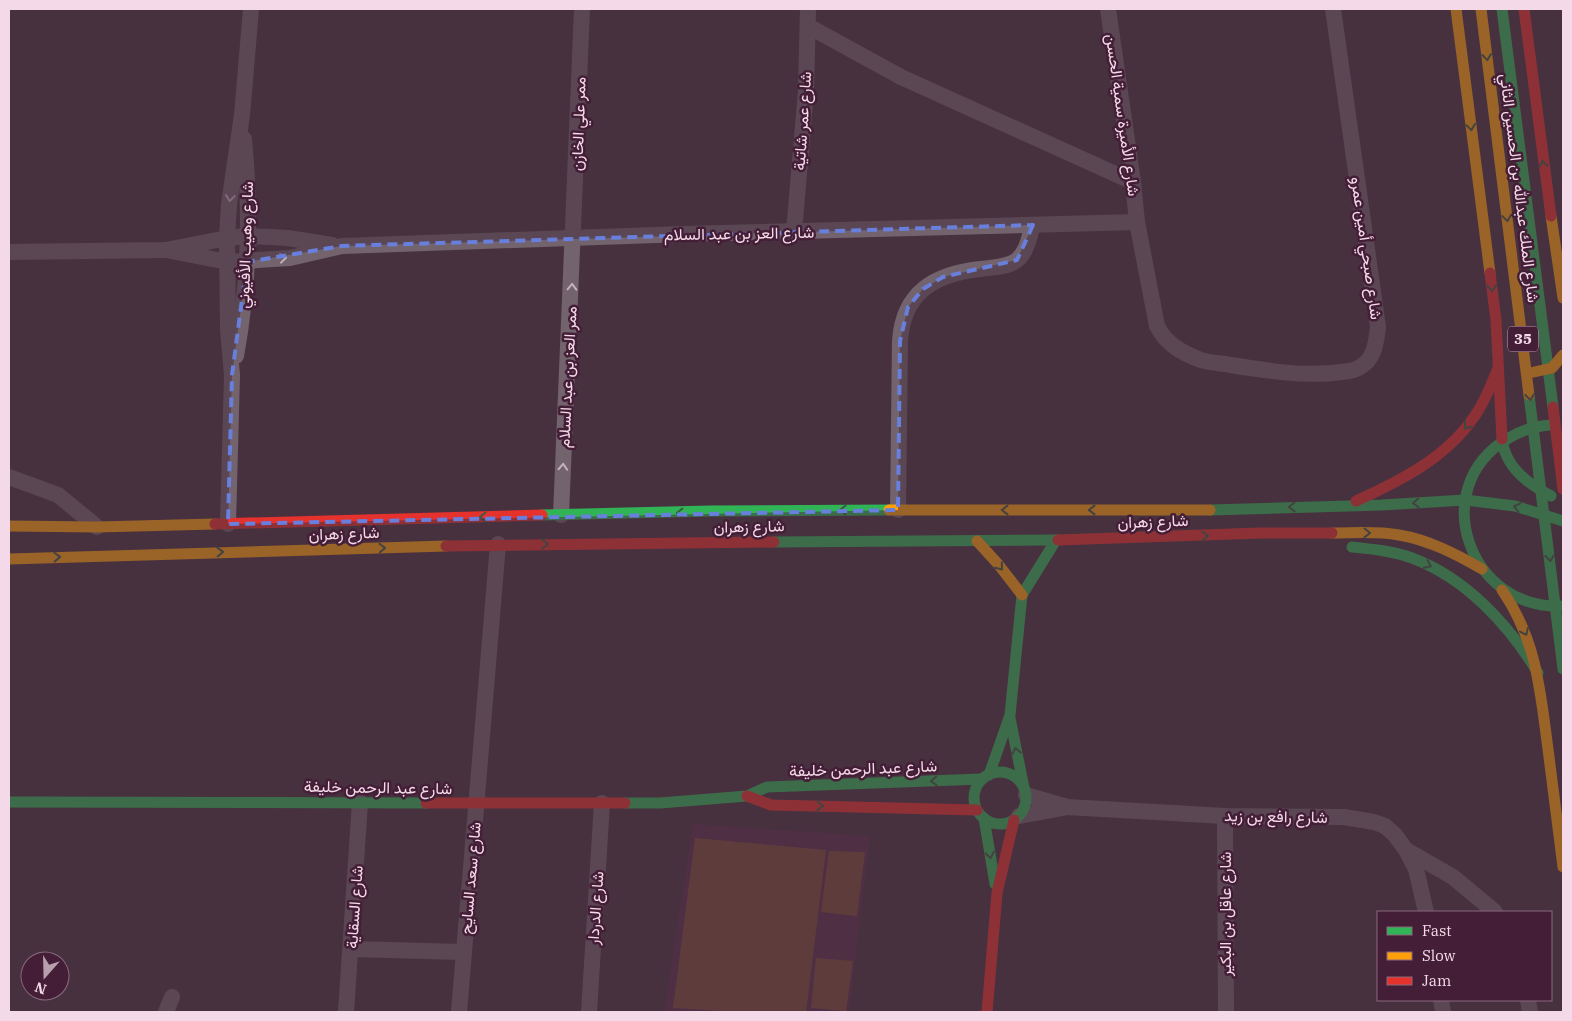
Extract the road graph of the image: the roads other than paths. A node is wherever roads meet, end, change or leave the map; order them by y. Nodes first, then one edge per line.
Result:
1 (251, 9) edge
2 (582, 9) edge
3 (808, 9) edge
4 (1108, 9) edge
5 (1333, 9) edge
6 (1456, 9) edge
7 (1481, 9) edge
8 (1502, 9) edge
9 (1524, 9) edge
10 (808, 26) junction
11 (242, 115) junction
12 (1133, 182) junction
13 (1137, 222) junction
14 (1033, 225) junction
15 (794, 232) junction
16 (247, 236) junction
17 (227, 238) junction
18 (574, 239) junction
19 (342, 246) junction
20 (166, 250) junction
21 (9, 252) edge
22 (228, 262) junction
23 (247, 262) junction
24 (1563, 298) edge
25 (1563, 356) edge
26 (1507, 367) junction
27 (232, 376) junction
28 (1563, 425) edge
29 (1502, 442) junction
30 (9, 477) edge
31 (1563, 489) edge
32 (1465, 500) junction
33 (1563, 501) edge
34 (1341, 507) junction
35 (898, 510) junction
36 (561, 515) junction
37 (1563, 521) edge
38 (228, 524) junction
39 (9, 526) edge
40 (97, 527) junction
41 (1261, 534) junction
42 (1056, 540) junction
43 (977, 541) junction
44 (498, 544) junction
45 (1325, 544) dead end
46 (1340, 546) dead end
47 (9, 559) edge
48 (1482, 569) junction
49 (1502, 589) junction
50 (1022, 595) junction
51 (1563, 606) edge
52 (1563, 645) edge
53 (1551, 650) dead end
54 (1543, 660) dead end
55 (1563, 669) edge
56 (1538, 673) junction
57 (1010, 715) junction
58 (986, 777) junction
59 (1025, 791) junction
60 (747, 796) junction
61 (9, 802) edge
62 (360, 802) junction
63 (602, 803) junction
64 (477, 804) junction
65 (1067, 807) junction
66 (981, 814) junction
67 (1225, 816) junction
68 (1017, 818) junction
69 (1406, 850) junction
70 (1563, 867) edge
71 (997, 893) junction
72 (1426, 911) edge
73 (1494, 911) edge
74 (351, 949) junction
75 (463, 952) junction
76 (172, 997) dead end
77 (166, 1012) edge
78 (346, 1012) edge
79 (459, 1012) edge
80 (589, 1012) edge
81 (987, 1012) edge
82 (1226, 1012) edge

1 - 11 street, شارع وهيب الأفيوني
2 - 18 street, ممر علي الخازن
3 - 10 street, شارع عمر شاتية
4 - 12 street, شارع الأميرة سمية الحسن
5 - 13 street, شارع صبحي أمين عمرو
6 -> 26 main road
7 -> 55 main road, شارع الملك عبدالله بن الحسين الثاني / 35
8 - 31 main road, شارع الملك عبدالله بن الحسين الثاني / 35
24 -> 9 main road
10 - 12 street
10 - 15 street, شارع عمر شاتية
11 - 16 street, شارع وهيب الأفيوني
11 -> 17 street, شارع وهيب الأفيوني
12 - 13 street, شارع الأميرة سمية الحسن
13 - 14 street, شارع العز بن عبد السلام
14 - 15 street, شارع العز بن عبد السلام
14 - 35 street
15 - 18 street, شارع العز بن عبد السلام
16 - 17 street, شارع العز بن عبد السلام
16 - 19 street, شارع العز بن عبد السلام
16 - 23 street, شارع وهيب الأفيوني
17 - 20 street, شارع العز بن عبد السلام
17 - 22 street, شارع وهيب الأفيوني
18 - 19 street, شارع العز بن عبد السلام
36 -> 18 street, ممر العز بن عبد السلام
23 -> 19 street, شارع العز بن عبد السلام
20 - 21 street, شارع العز بن عبد السلام
20 - 22 street, شارع العز بن عبد السلام
22 - 23 street, شارع العز بن عبد السلام
22 - 27 street, شارع وهيب الأفيوني
23 - 27 street, شارع وهيب الأفيوني
25 - 26 main road
26 - 29 main road
26 -> 34 main road
27 - 38 street, شارع وهيب الأفيوني
28 - 29 main road
29 - 32 main road
29 - 33 main road
30 - 40 street
32 -> 34 main road, شارع زهران
37 -> 32 main road, شارع زهران
32 - 48 main road
34 -> 35 main road, شارع زهران
35 -> 36 main road, شارع زهران
36 -> 38 main road, شارع زهران
38 - 40 main road, شارع زهران
39 - 40 main road, شارع زهران
42 -> 41 main road, شارع زهران
41 - 45 main road
41 -> 48 main road, شارع زهران
42 - 43 main road, شارع زهران
42 - 50 main road
44 -> 43 main road, شارع زهران
43 -> 50 main road
47 -> 44 main road, شارع زهران
44 - 64 street, شارع سعد السايح
46 -> 56 main road
48 - 49 main road
49 - 51 main road
49 -> 56 main road
50 - 57 main road
52 - 53 main road
54 - 56 main road
56 - 70 main road
57 - 58 main road
59 -> 57 main road
58 - 59 main road
58 -> 60 main road, شارع عبد الرحمن خليفة
58 - 66 main road
59 - 65 street, شارع رافع بن زيد
59 - 68 main road
60 - 63 main road, شارع عبد الرحمن خليفة
60 -> 66 main road, شارع عبد الرحمن خليفة
61 - 62 main road, شارع عبد الرحمن خليفة
62 - 64 main road, شارع عبد الرحمن خليفة
62 - 74 street, شارع السقاية
63 - 64 main road, شارع عبد الرحمن خليفة
63 - 80 street, شارع الدردار
64 - 75 street, شارع سعد السايح
65 - 67 street, شارع رافع بن زيد
65 - 68 street, شارع رافع بن زيد
66 - 68 main road
66 -> 71 main road
67 - 69 street, شارع رافع بن زيد
67 - 82 street, شارع عاقل بن البكير
68 - 71 main road
69 - 72 street, شارع رافع بن زيد
69 - 73 street
71 - 81 main road
74 - 75 street
74 - 78 street, شارع السقاية
75 - 79 street, شارع سعد السايح
76 - 77 street

